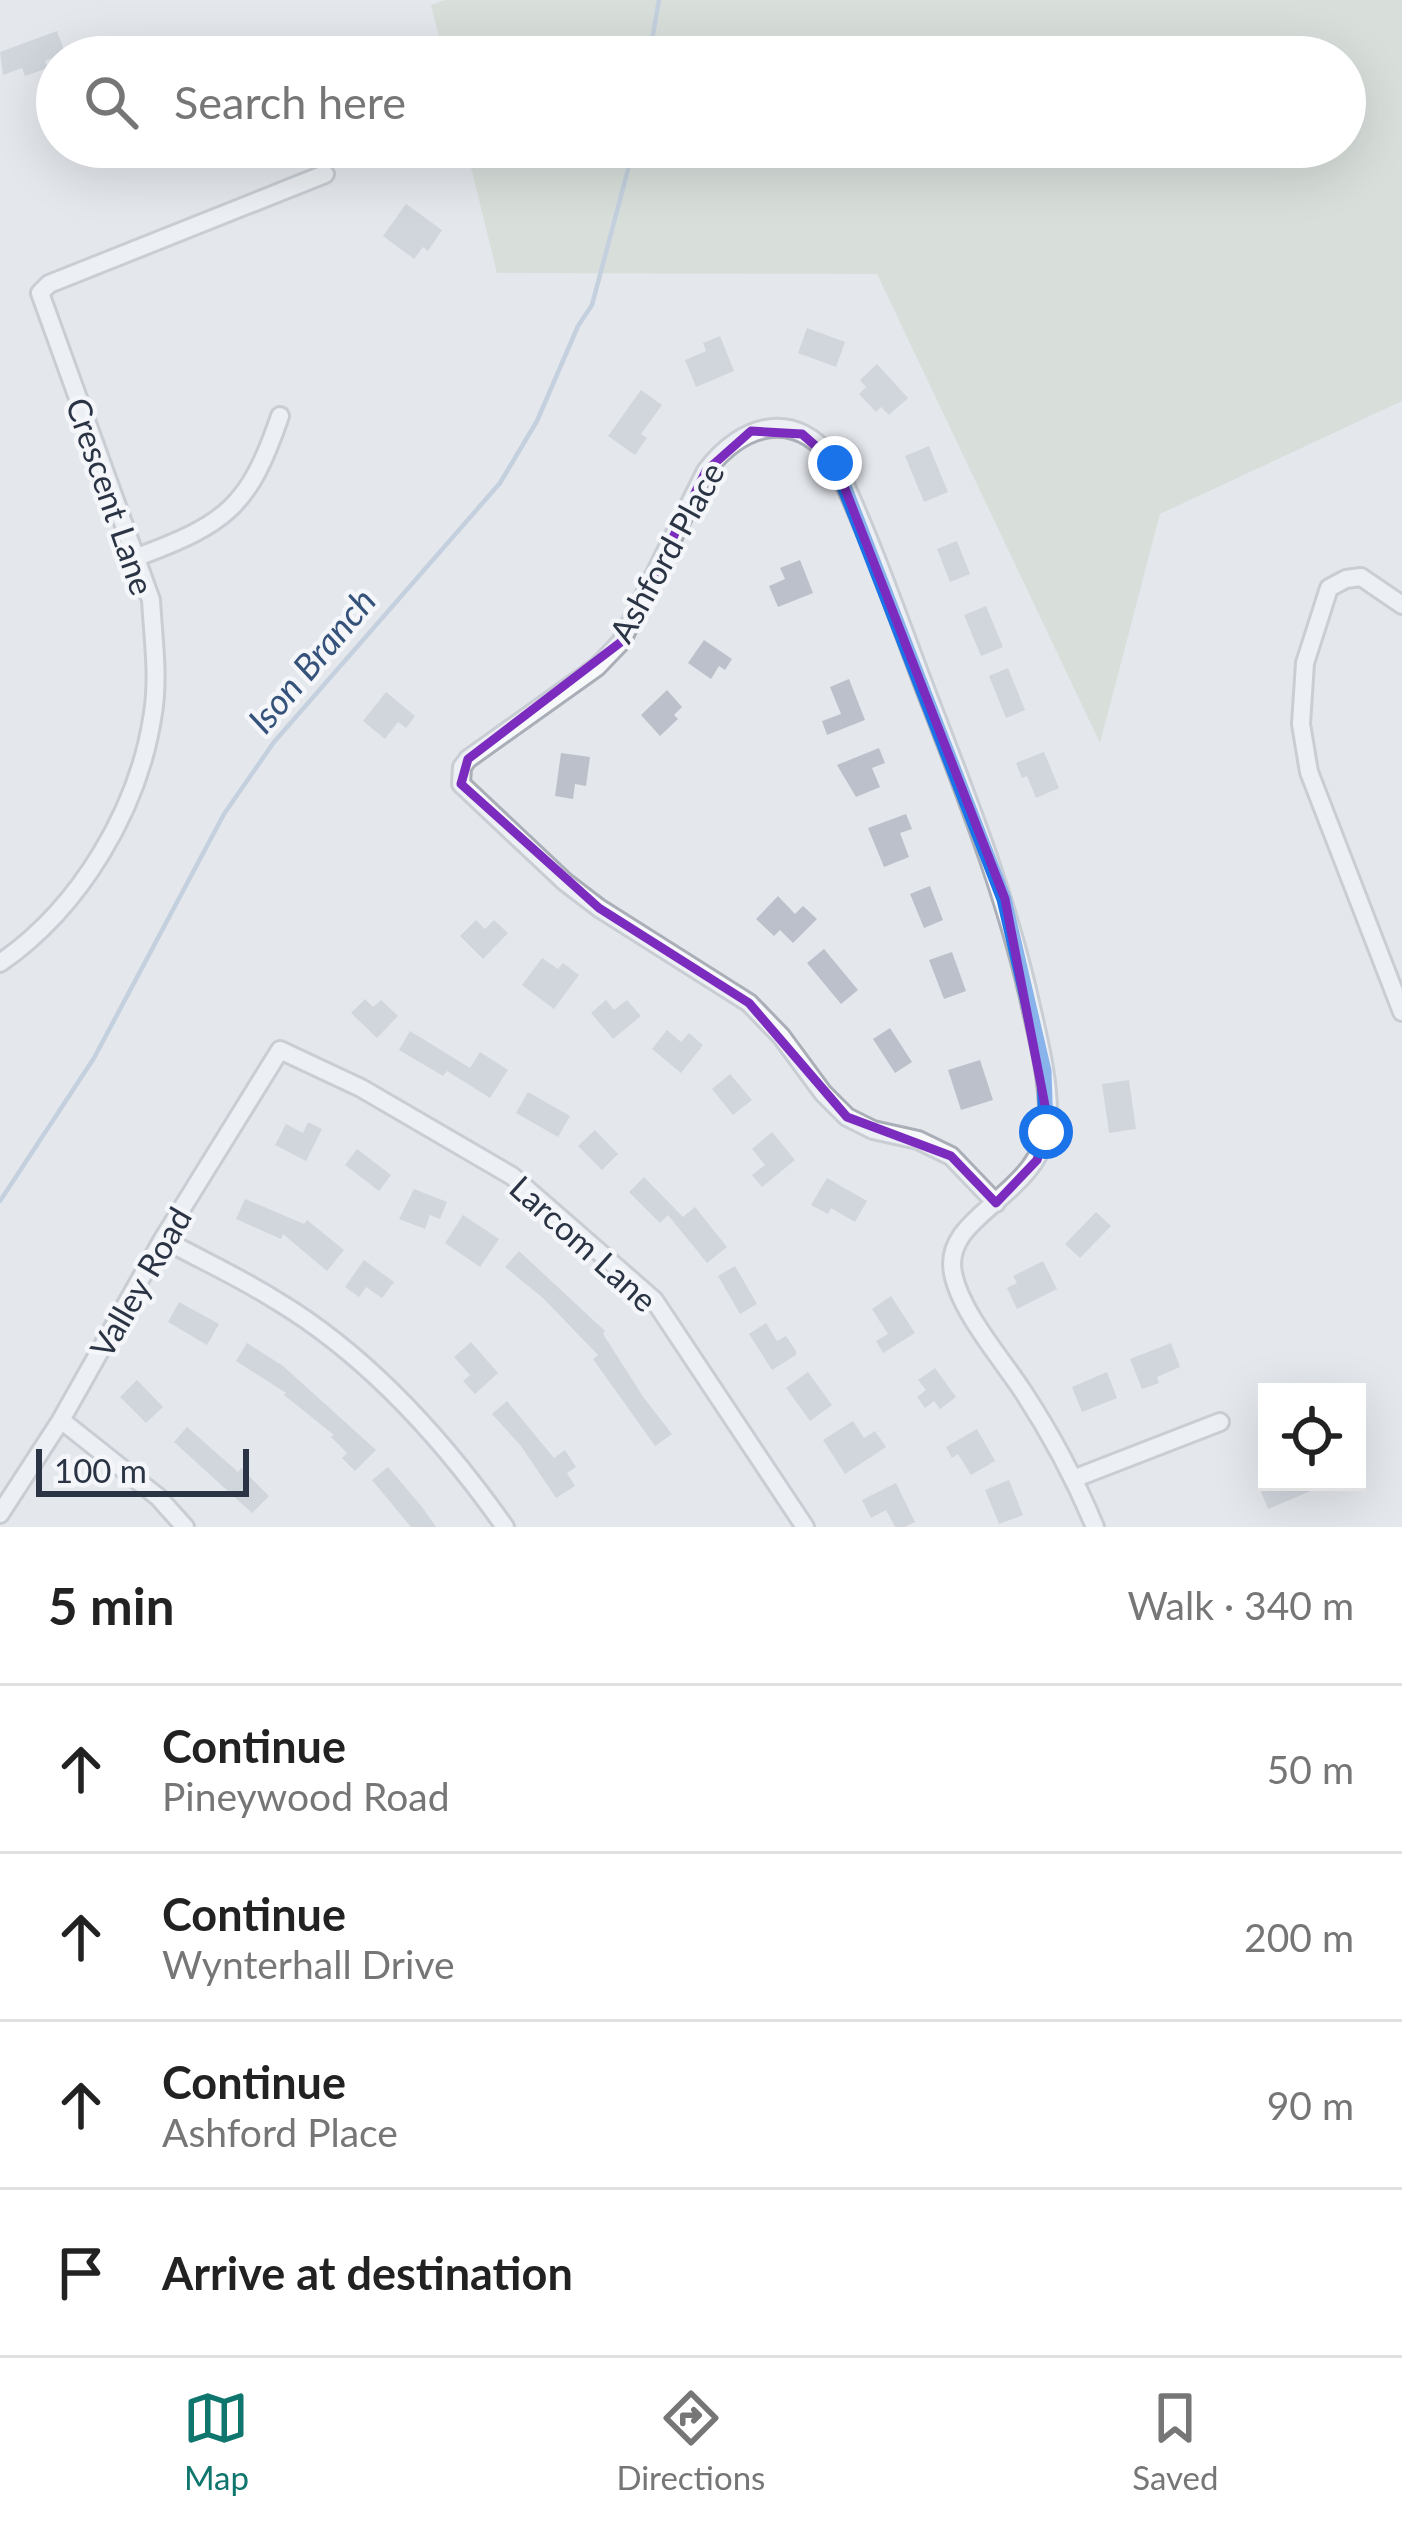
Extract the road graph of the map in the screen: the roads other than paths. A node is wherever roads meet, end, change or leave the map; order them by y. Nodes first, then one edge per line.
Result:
1 (325, 174) dead end
2 (280, 416) dead end
3 (137, 557) junction
4 (1402, 605) edge
5 (0, 963) edge
6 (1402, 1012) edge
7 (280, 1050) joint
8 (996, 1203) junction
9 (163, 1239) junction
10 (61, 1420) junction
11 (1220, 1422) dead end
12 (1073, 1480) junction
13 (0, 1514) edge
14 (185, 1527) edge
15 (505, 1527) edge
16 (805, 1527) edge
17 (1095, 1527) edge

1 - 3 street, Crescent Lane
2 - 3 street
3 - 5 street, Crescent Lane
4 - 6 street
7 - 9 street, Valley Road
7 - 16 street, Larcom Lane
8 - 8 street, Ashford Place
8 - 12 street
9 - 10 street, Valley Road
9 - 15 street
10 - 13 street, Valley Road
10 - 14 street
11 - 12 street
12 - 17 street

